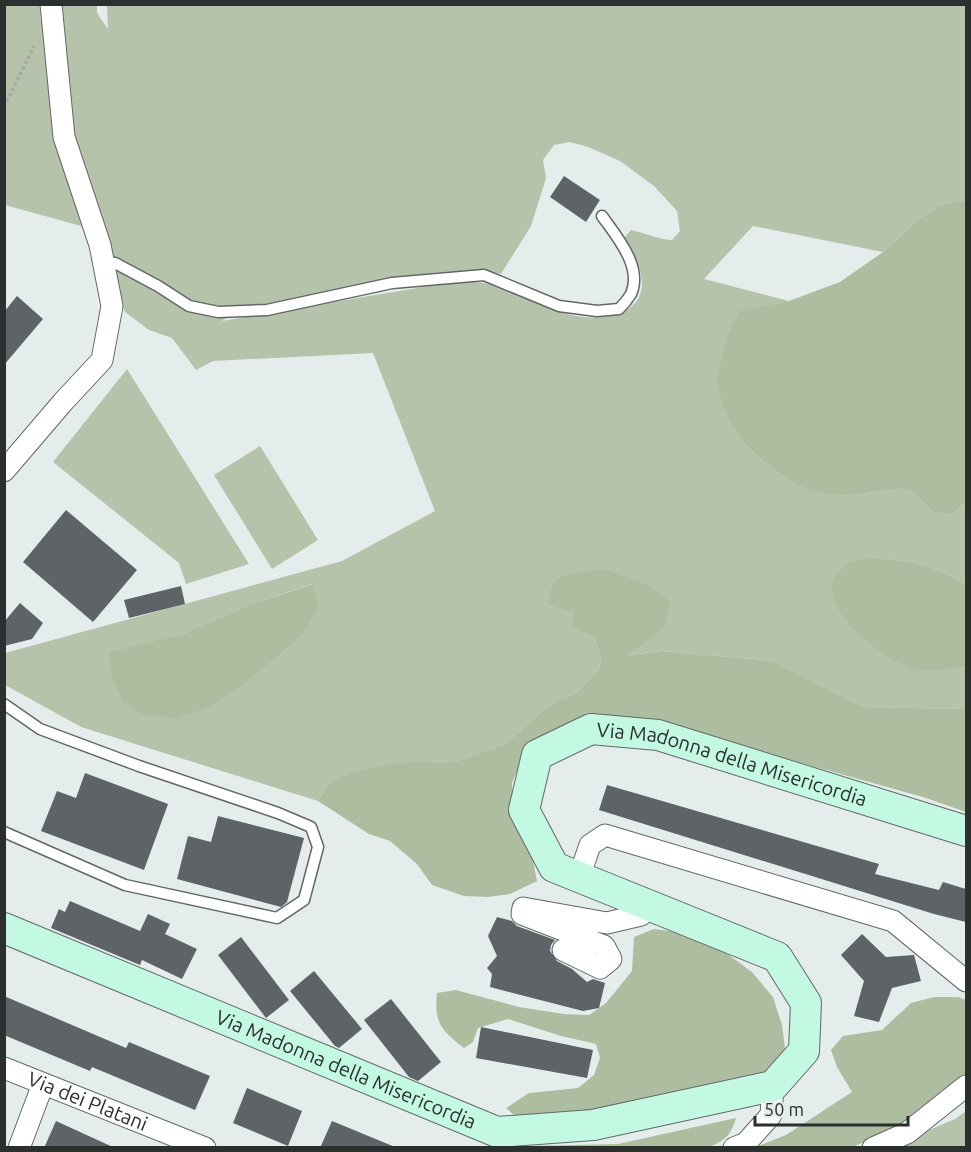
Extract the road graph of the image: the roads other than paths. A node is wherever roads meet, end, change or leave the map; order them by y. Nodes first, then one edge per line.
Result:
1 (51, 4) edge
2 (602, 216) dead end
3 (104, 262) junction
4 (4, 471) edge
5 (4, 704) edge
6 (966, 831) edge
7 (4, 832) edge
8 (579, 877) junction
9 (651, 906) junction
10 (4, 928) edge
11 (563, 950) dead end
12 (966, 981) edge
13 (4, 1068) edge
14 (43, 1084) junction
15 (772, 1086) junction
16 (966, 1086) edge
17 (18, 1148) edge
18 (205, 1148) edge
19 (734, 1148) edge
20 (873, 1148) edge

1 - 3 street
2 - 3 lane
3 - 4 street
5 - 7 lane
6 - 8 main road, Via Madonna della Misericordia
8 - 9 main road, Via Madonna della Misericordia
8 - 12 street
9 - 11 street
9 - 15 main road, Via Madonna della Misericordia
10 - 15 main road, Via Madonna della Misericordia
13 - 14 street, Via dei Platani
14 - 17 street
14 - 18 street, Via dei Platani
15 - 19 street
16 - 20 street

